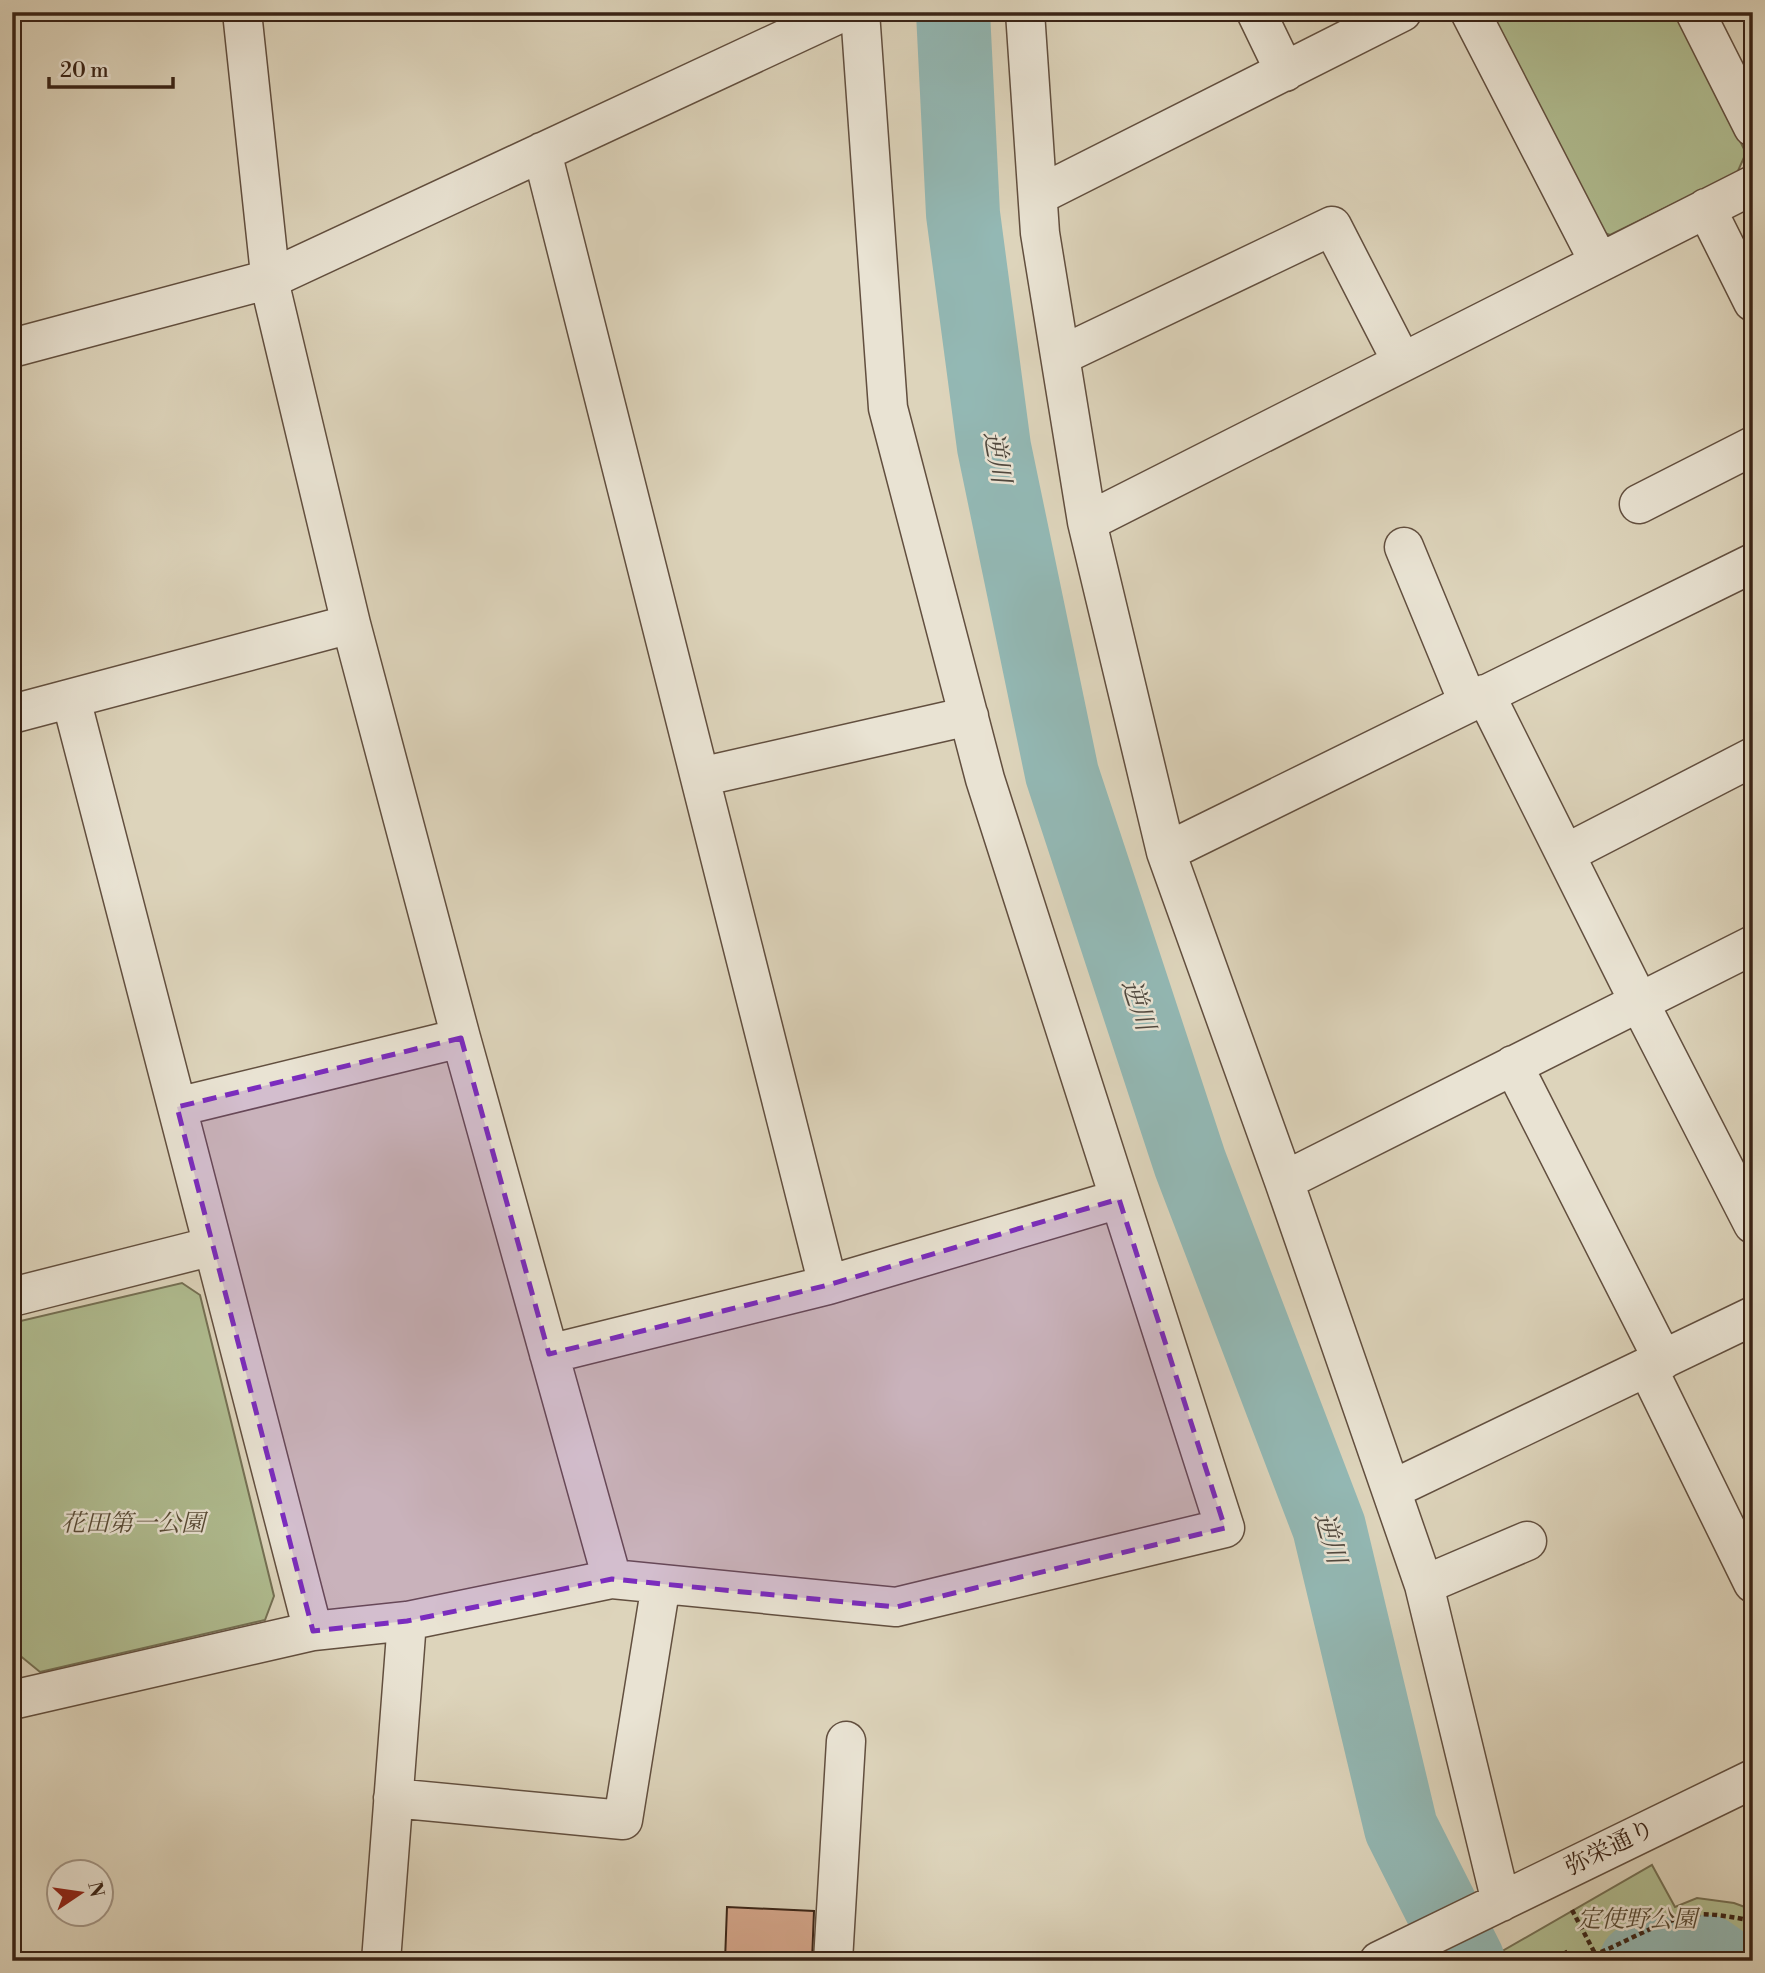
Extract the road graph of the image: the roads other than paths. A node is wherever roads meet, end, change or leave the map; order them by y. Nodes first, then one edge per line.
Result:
1 (242, 12) edge
2 (843, 12) edge
3 (860, 12) edge
4 (1025, 12) edge
5 (1256, 12) edge
6 (1402, 12) edge
7 (1470, 12) edge
8 (1695, 12) edge
9 (1285, 72) junction
10 (1753, 127) edge
11 (542, 152) junction
12 (1753, 185) edge
13 (1039, 195) junction
14 (1706, 208) junction
15 (1599, 262) junction
16 (270, 279) junction
17 (1753, 302) edge
18 (12, 348) edge
19 (1060, 356) junction
20 (1402, 362) junction
21 (1753, 446) edge
22 (1639, 504) dead end
23 (1087, 522) junction
24 (1404, 547) dead end
25 (1753, 562) edge
26 (351, 624) junction
27 (1477, 698) junction
28 (71, 699) junction
29 (12, 715) edge
30 (969, 716) junction
31 (1753, 757) edge
32 (700, 776) junction
33 (1166, 852) junction
34 (1565, 854) junction
35 (1753, 945) edge
36 (1639, 1002) junction
37 (461, 1038) junction
38 (1513, 1065) junction
39 (177, 1107) junction
40 (1284, 1181) junction
41 (1119, 1199) junction
42 (1753, 1224) edge
43 (213, 1246) junction
44 (828, 1285) junction
45 (12, 1297) edge
46 (1753, 1316) edge
47 (549, 1354) junction
48 (1655, 1363) junction
49 (1391, 1490) junction
50 (1527, 1541) dead end
51 (612, 1579) junction
52 (1753, 1583) edge
53 (661, 1584) junction
54 (1424, 1586) junction
55 (407, 1621) junction
56 (313, 1630) junction
57 (12, 1700) edge
58 (846, 1741) dead end
59 (1753, 1779) edge
60 (393, 1798) junction
61 (1501, 1902) junction
62 (1392, 1955) edge
63 (381, 1961) edge
64 (833, 1961) edge

1 - 16 street
2 - 11 street
3 - 30 street
4 - 13 street
5 - 9 street
6 - 9 street
7 - 15 street
8 - 10 street
9 - 13 street
11 - 16 street
11 - 32 street
12 - 14 street
13 - 19 street
14 - 15 street
14 - 17 street
15 - 20 street
16 - 18 street
16 - 26 street
19 - 20 street
19 - 23 street
20 - 23 street
21 - 22 street
23 - 33 street
24 - 27 street
25 - 27 street
26 - 28 street
26 - 37 street
27 - 33 street
27 - 34 street
28 - 29 street
28 - 39 street
30 - 32 street
30 - 41 street
31 - 34 street
32 - 44 street
33 - 40 street
34 - 36 street
35 - 36 street
36 - 38 street
36 - 42 street
37 - 39 street
37 - 47 street
38 - 40 street
38 - 48 street
39 - 43 street
40 - 49 street
41 - 44 street
41 - 53 street
43 - 45 street
43 - 56 street
44 - 47 street
46 - 48 street
47 - 51 street
48 - 49 street
48 - 52 street
49 - 54 street
50 - 54 street
51 - 53 street
51 - 55 street
53 - 60 street
54 - 61 street
55 - 56 street
55 - 60 street
56 - 57 street
58 - 64 street
59 - 61 street, 弥栄通り
60 - 63 street
61 - 62 street, 弥栄通り

